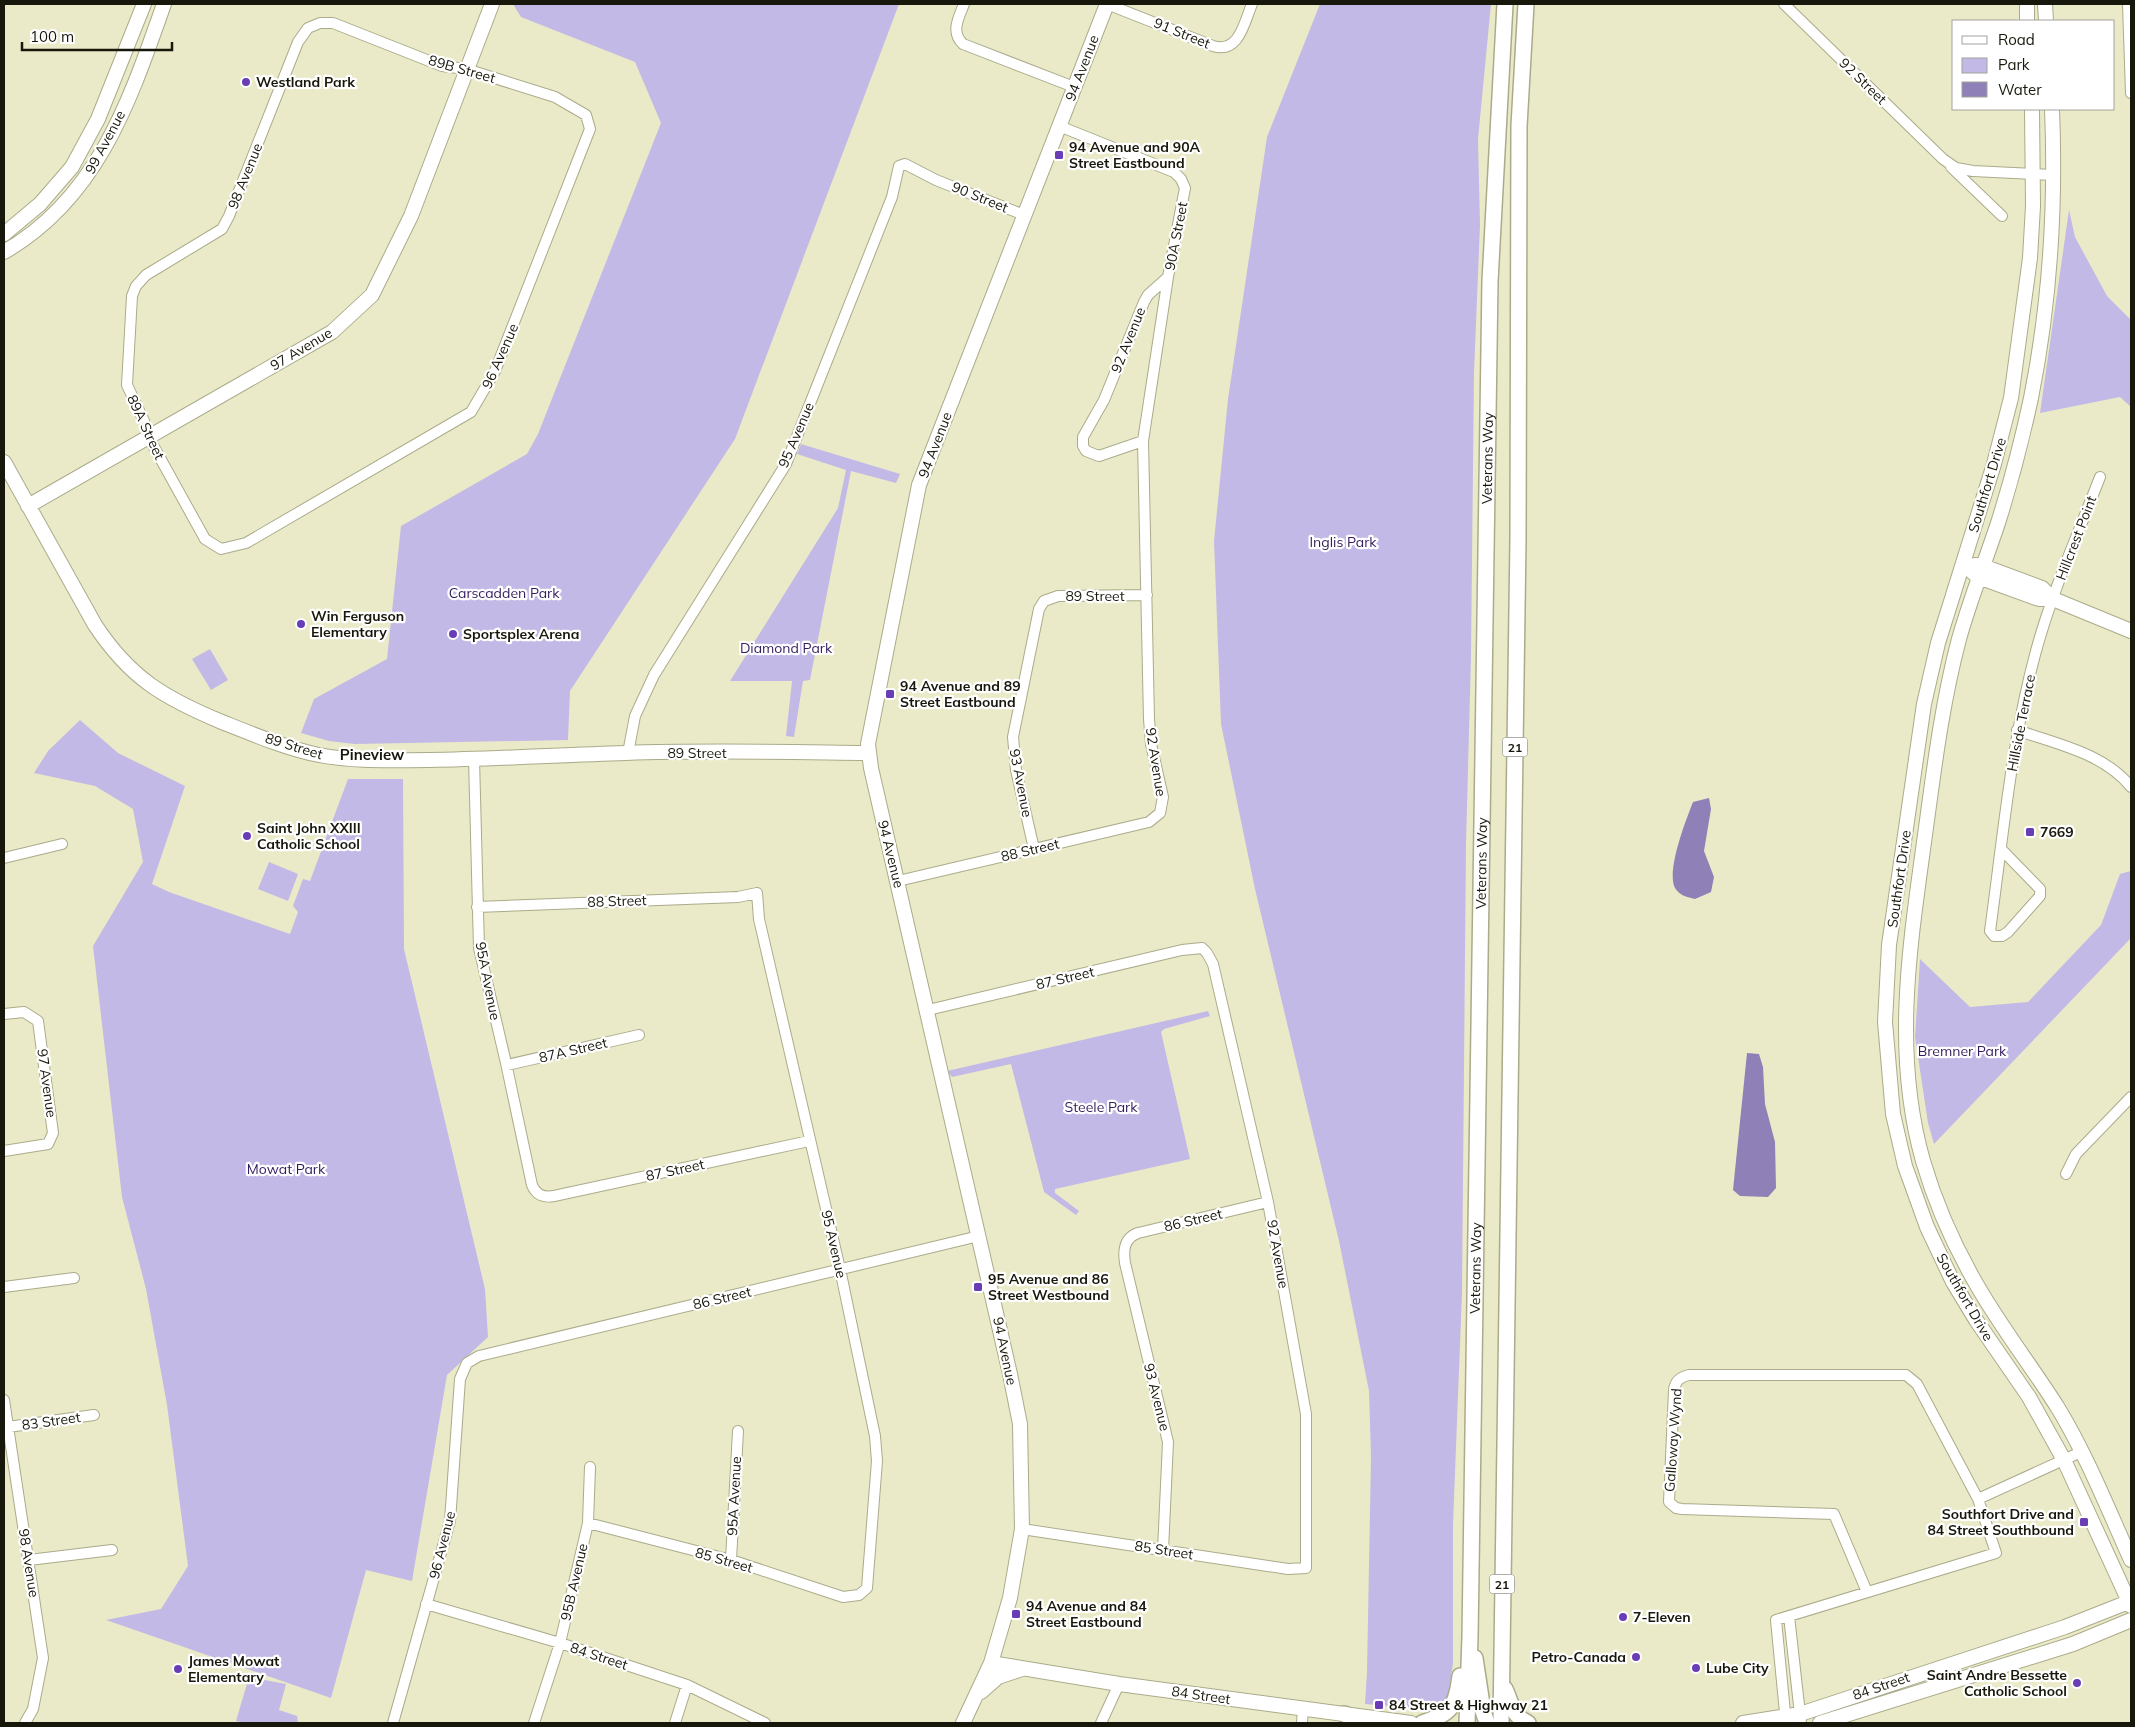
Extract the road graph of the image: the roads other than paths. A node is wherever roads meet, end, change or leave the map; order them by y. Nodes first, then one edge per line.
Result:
1 (144, 4) edge
2 (164, 4) edge
3 (492, 4) edge
4 (964, 4) edge
5 (1107, 4) edge
6 (1252, 4) edge
7 (1505, 4) edge
8 (1526, 4) edge
9 (1784, 4) edge
10 (2026, 4) edge
11 (2045, 4) edge
12 (2128, 4) edge
13 (2027, 20) edge
14 (2046, 20) edge
15 (308, 28) joint
16 (466, 69) junction
17 (1074, 87) junction
18 (2131, 93) edge
19 (2032, 110) edge
20 (2052, 110) edge
21 (586, 115) joint
22 (1059, 126) junction
23 (1943, 159) junction
24 (2033, 174) junction
25 (2053, 174) junction
26 (936, 180) joint
27 (1024, 215) junction
28 (2002, 216) dead end
29 (4, 234) edge
30 (4, 252) edge
31 (1168, 277) junction
32 (136, 286) joint
33 (149, 438) junction
34 (1143, 441) junction
35 (4, 462) edge
36 (2100, 477) dead end
37 (28, 506) junction
38 (222, 550) joint
39 (1963, 564) junction
40 (1981, 571) junction
41 (1147, 596) junction
42 (2053, 599) junction
43 (1044, 601) joint
44 (2131, 631) edge
45 (2017, 730) junction
46 (628, 753) junction
47 (868, 753) junction
48 (474, 759) junction
49 (2131, 787) edge
50 (1160, 813) joint
51 (62, 844) dead end
52 (1034, 849) junction
53 (2001, 849) junction
54 (4, 858) edge
55 (898, 881) junction
56 (757, 893) joint
57 (477, 907) junction
58 (1202, 948) joint
59 (928, 1010) junction
60 (4, 1014) edge
61 (639, 1035) dead end
62 (507, 1066) junction
63 (2131, 1096) edge
64 (809, 1141) junction
65 (4, 1151) edge
66 (2066, 1174) dead end
67 (540, 1195) joint
68 (1268, 1202) junction
69 (979, 1236) junction
70 (1124, 1247) joint
71 (840, 1269) junction
72 (74, 1278) dead end
73 (4, 1287) edge
74 (466, 1363) joint
75 (4, 1400) edge
76 (94, 1414) dead end
77 (8, 1427) junction
78 (738, 1431) dead end
79 (2081, 1452) junction
80 (2064, 1460) junction
81 (590, 1467) dead end
82 (1978, 1499) junction
83 (588, 1523) junction
84 (1022, 1529) junction
85 (112, 1550) dead end
86 (1162, 1550) junction
87 (29, 1560) junction
88 (731, 1560) junction
89 (2131, 1560) edge
90 (1306, 1568) joint
91 (1868, 1592) junction
92 (859, 1595) joint
93 (2131, 1603) edge
94 (426, 1604) junction
95 (1789, 1616) junction
96 (2131, 1620) edge
97 (999, 1633) junction
98 (1470, 1637) junction
99 (560, 1643) junction
100 (1470, 1654) junction
101 (991, 1663) junction
102 (1020, 1667) junction
103 (1501, 1677) junction
104 (1119, 1684) junction
105 (687, 1685) junction
106 (975, 1697) junction
107 (1303, 1708) junction
108 (1344, 1714) junction
109 (1800, 1719) edge
110 (1786, 1720) edge
111 (25, 1723) edge
112 (393, 1723) edge
113 (534, 1723) edge
114 (675, 1723) edge
115 (765, 1723) edge
116 (963, 1723) edge
117 (1101, 1723) edge
118 (1302, 1723) edge
119 (1367, 1723) edge
120 (1411, 1723) edge
121 (1422, 1723) edge
122 (1467, 1723) edge
123 (1487, 1723) edge
124 (1501, 1723) edge
125 (1528, 1723) edge
126 (1743, 1723) edge
127 (1820, 1723) edge

1 - 29 street, 99 Avenue
2 - 30 street, 99 Avenue
3 - 16 street, 97 Avenue
4 - 17 street
5 - 6 street, 91 Street
5 - 17 street, 94 Avenue
7 - 98 main road, Veterans Way / 21
8 - 103 main road, 21
9 - 23 street, 92 Street
10 - 13 street
11 - 14 street
12 - 18 street
15 - 16 street, 89B Street
15 - 32 street, 98 Avenue
16 - 21 street, 89B Street
16 - 33 street, 97 Avenue
17 - 22 street, 94 Avenue
19 - 24 street, Southfort Drive
20 - 25 street, Southfort Drive
21 - 38 street, 96 Avenue
22 - 27 street, 94 Avenue
22 - 31 street, 90A Street
23 - 24 street, 92 Street
23 - 28 street, 92 Street
24 - 25 street, 92 Street
24 - 39 street, Southfort Drive
25 - 40 street, Southfort Drive
26 - 27 street, 90 Street
26 - 46 street, 95 Avenue
27 - 47 street, 94 Avenue
31 - 34 street, 92 Avenue
31 - 34 street, 92 Avenue
32 - 33 street, 89A Street
33 - 37 street, 97 Avenue
33 - 38 street, 89A Street
34 - 41 street, 92 Avenue
35 - 37 street, 89 Street
36 - 42 street, Hillcrest Point
37 - 48 street, 89 Street
39 - 40 street
39 - 80 street, Southfort Drive
40 - 42 street
40 - 79 street, Southfort Drive
41 - 43 street, 89 Street
41 - 50 street, 92 Avenue
42 - 44 street
42 - 45 street, Hillside Terrace
43 - 52 street, 93 Avenue
45 - 49 street
45 - 53 street, Hillside Terrace
46 - 47 street, 89 Street
46 - 48 street, 89 Street
47 - 55 street, 94 Avenue
48 - 57 street, 95A Avenue
50 - 52 street, 88 Street
51 - 54 street
52 - 55 street, 88 Street
53 - 53 street, Hillside Terrace
55 - 59 street, 94 Avenue
56 - 57 street, 88 Street
56 - 64 street, 95 Avenue
57 - 62 street, 95A Avenue
58 - 59 street, 87 Street
58 - 68 street, 92 Avenue
59 - 69 street, 94 Avenue
60 - 65 street, 97 Avenue
61 - 62 street, 87A Street
62 - 67 street, 95A Avenue
63 - 66 street
64 - 67 street, 87 Street
64 - 71 street, 95 Avenue
68 - 70 street, 86 Street
68 - 90 street, 92 Avenue
69 - 71 street, 86 Street
69 - 84 street, 94 Avenue
70 - 86 street, 93 Avenue
71 - 74 street, 86 Street
71 - 92 street, 95 Avenue
72 - 73 street
74 - 94 street, 96 Avenue
75 - 77 street, 98 Avenue
76 - 77 street, 83 Street
77 - 87 street, 98 Avenue
78 - 88 street, 95A Avenue
79 - 80 street
79 - 89 street, Southfort Drive
80 - 82 street
80 - 93 street, Southfort Drive
81 - 83 street, 95B Avenue
82 - 91 street, Galloway Wynd
82 - 91 street, Galloway Wynd
83 - 88 street, 85 Street
83 - 99 street, 95B Avenue
84 - 86 street, 85 Street
84 - 97 street, 94 Avenue
85 - 87 street
86 - 90 street, 85 Street
87 - 111 street, 98 Avenue
88 - 92 street, 85 Street
91 - 95 street, Galloway Wynd
93 - 109 street, 84 Street
94 - 99 street, 84 Street
94 - 112 street, 96 Avenue
95 - 109 street
95 - 110 street, Galloway Wynd
96 - 127 street, 84 Street
97 - 101 street, 94 Avenue
97 - 102 street
98 - 100 main road, Veterans Way / 21
98 - 123 main road
99 - 105 street, 84 Street
99 - 113 street, 95B Avenue
100 - 121 main road
100 - 122 main road, Veterans Way / 21
101 - 102 street, 84 Street
101 - 106 street, 94 Avenue
102 - 104 street, 84 Street
102 - 106 street
103 - 124 main road, 21
103 - 125 main road
104 - 107 street, 84 Street
104 - 117 street
105 - 114 street
105 - 115 street, 84 Street
106 - 116 street, 94 Avenue
107 - 108 street, 84 Street
107 - 118 street
108 - 119 main road
108 - 120 street, 84 Street
109 - 110 street, 84 Street
110 - 126 street, 84 Street

